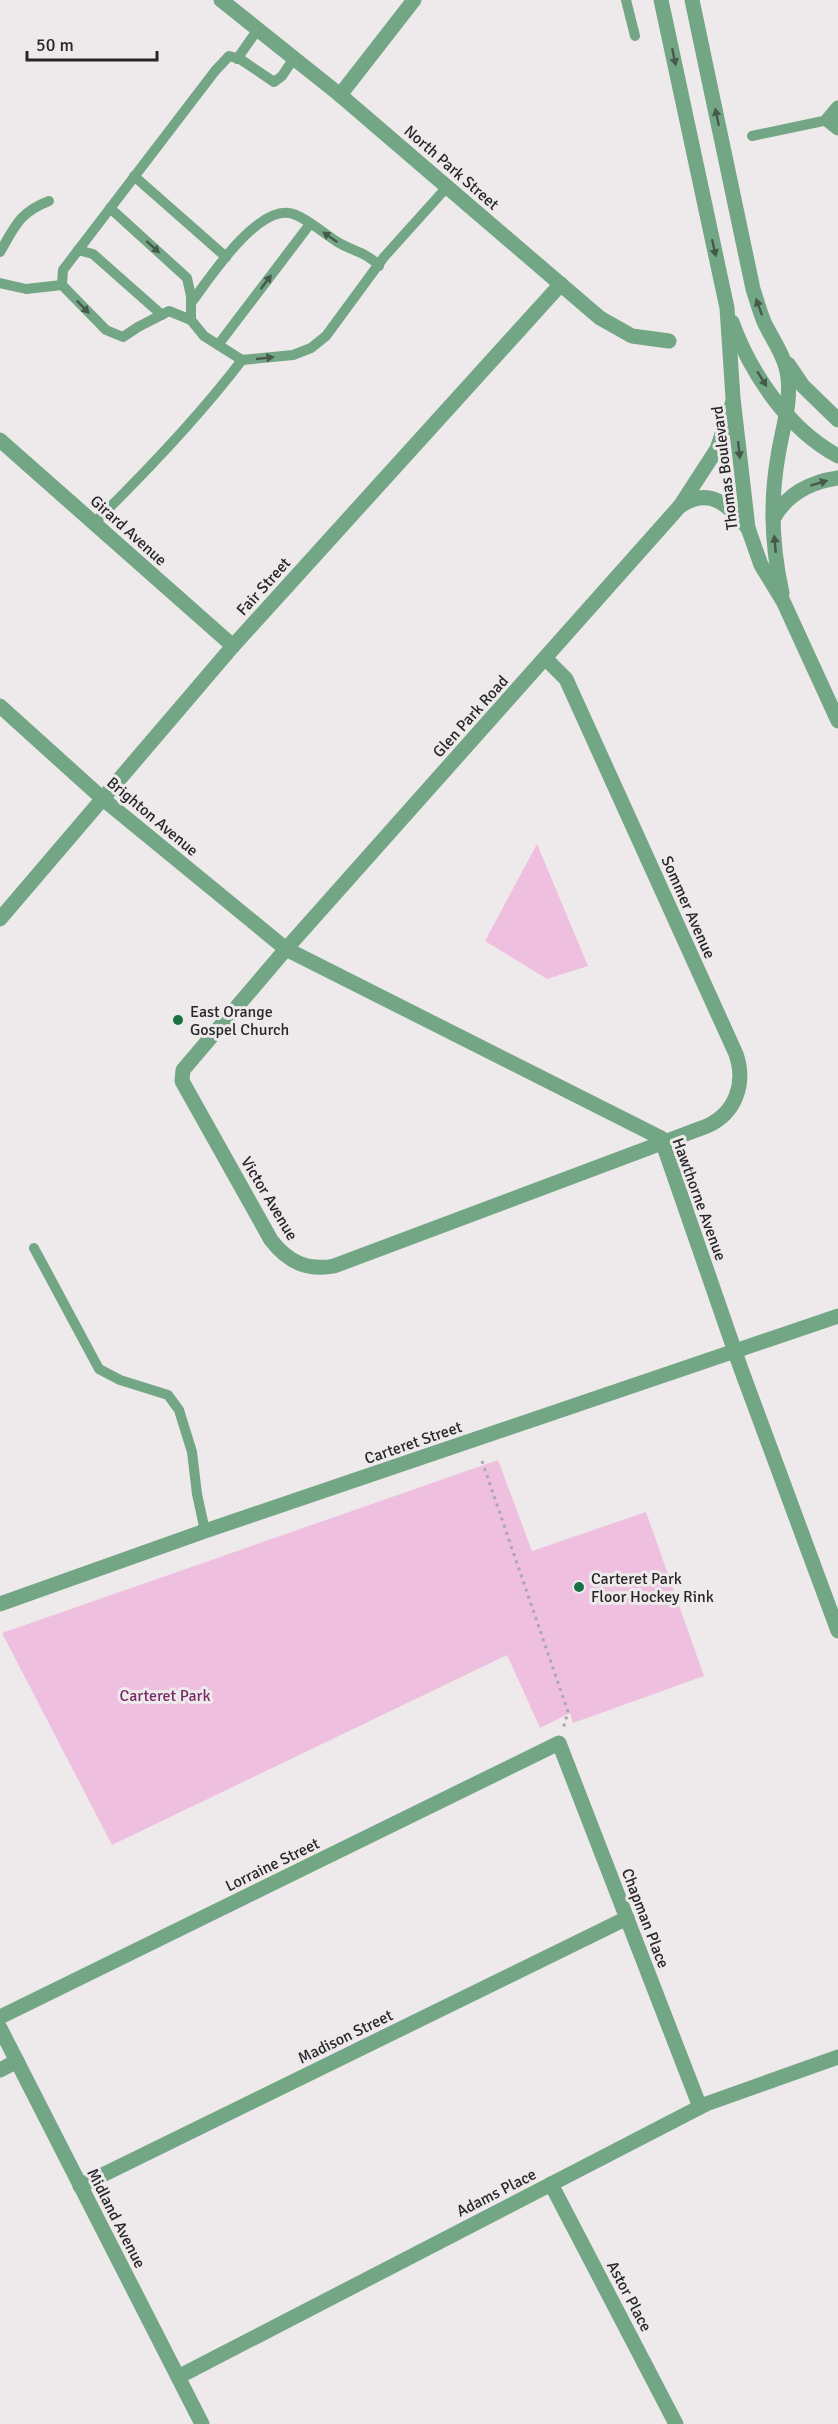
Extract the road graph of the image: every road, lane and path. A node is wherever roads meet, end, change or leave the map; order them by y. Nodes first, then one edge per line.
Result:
1 (221, 0) edge
2 (414, 0) edge
3 (626, 0) edge
4 (662, 0) edge
5 (692, 0) edge
6 (258, 29) junction
7 (635, 36) dead end
8 (294, 58) junction
9 (237, 59) junction
10 (340, 95) junction
11 (835, 118) edge
12 (752, 136) dead end
13 (134, 176) junction
14 (447, 187) junction
15 (50, 201) dead end
16 (110, 208) junction
17 (310, 224) junction
18 (78, 250) junction
19 (0, 252) edge
20 (226, 257) junction
21 (379, 266) junction
22 (0, 283) edge
23 (561, 284) junction
24 (62, 285) junction
25 (191, 303) junction
26 (727, 308) junction
27 (162, 315) junction
28 (191, 320) junction
29 (669, 341) dead end
30 (218, 345) junction
31 (785, 359) junction
32 (242, 360) junction
33 (733, 398) junction
34 (786, 415) junction
35 (838, 420) edge
36 (0, 440) edge
37 (838, 456) edge
38 (838, 478) edge
39 (680, 506) junction
40 (773, 519) junction
41 (94, 523) junction
42 (748, 528) junction
43 (783, 602) junction
44 (233, 646) junction
45 (545, 658) junction
46 (0, 706) edge
47 (836, 712) edge
48 (103, 799) junction
49 (0, 919) edge
50 (286, 949) junction
51 (663, 1143) junction
52 (34, 1248) dead end
53 (838, 1316) edge
54 (735, 1352) junction
55 (482, 1461) dead end
56 (204, 1531) junction
57 (0, 1604) edge
58 (838, 1631) edge
59 (559, 1743) junction
60 (627, 1918) junction
61 (0, 2017) edge
62 (0, 2028) edge
63 (838, 2057) edge
64 (17, 2061) junction
65 (0, 2070) edge
66 (700, 2107) junction
67 (551, 2184) junction
68 (80, 2186) junction
69 (177, 2377) junction
70 (202, 2424) edge
71 (676, 2424) edge

1 - 6 street, North Park Street
2 - 10 street
3 - 7 lane
4 -> 26 street, Thomas Boulevard
31 -> 5 street
6 - 8 street, North Park Street
6 - 9 lane
8 - 9 lane
8 - 10 street, North Park Street
9 - 13 lane
10 - 14 street, North Park Street
11 - 12 lane
13 - 16 lane
13 - 20 lane
14 - 21 lane
14 - 23 street, North Park Street
15 - 19 lane
16 - 18 lane
16 -> 25 lane
17 - 20 lane
21 -> 17 lane
30 -> 17 lane
18 - 24 lane
18 - 27 lane
20 - 25 lane
32 -> 21 lane
22 - 24 lane
23 - 29 street, North Park Street
23 - 44 street, Fair Street
24 -> 27 lane
25 - 28 lane
26 - 33 street, Thomas Boulevard
26 -> 34 street
27 - 28 lane
28 - 30 lane
30 - 32 lane
31 - 34 street
31 - 35 street
32 - 41 lane
33 - 39 street, Glen Park Road
33 -> 42 street, Thomas Boulevard
34 - 37 street
34 - 40 street
36 - 41 street, Girard Avenue
40 -> 38 street
39 - 42 street
39 - 45 street, Glen Park Road
43 -> 40 street
41 - 44 street, Girard Avenue
42 - 43 street, Thomas Boulevard
43 - 47 street
44 - 48 street, Fair Street
45 - 50 street, Glen Park Road
45 - 51 street, Sommer Avenue
46 - 48 street, Brighton Avenue
48 - 49 street, Fair Street
48 - 50 street, Brighton Avenue
50 - 51 street, Hawthorne Avenue
50 - 51 street, Victor Avenue
51 - 54 street, Hawthorne Avenue
52 - 56 lane
53 - 54 street, Carteret Street
54 - 56 street, Carteret Street
54 - 58 street, Hawthorne Avenue
55 - 59 path
56 - 57 street, Carteret Street
59 - 60 street, Chapman Place
59 - 61 street, Lorraine Street
60 - 66 street, Chapman Place
60 - 68 street, Madison Street
62 - 64 street, Midland Avenue
63 - 66 street, Adams Place
64 - 65 street
64 - 68 street, Midland Avenue
66 - 67 street, Adams Place
67 - 69 street, Adams Place
67 - 71 street, Astor Place
68 - 69 street, Midland Avenue
69 - 70 street, Midland Avenue

